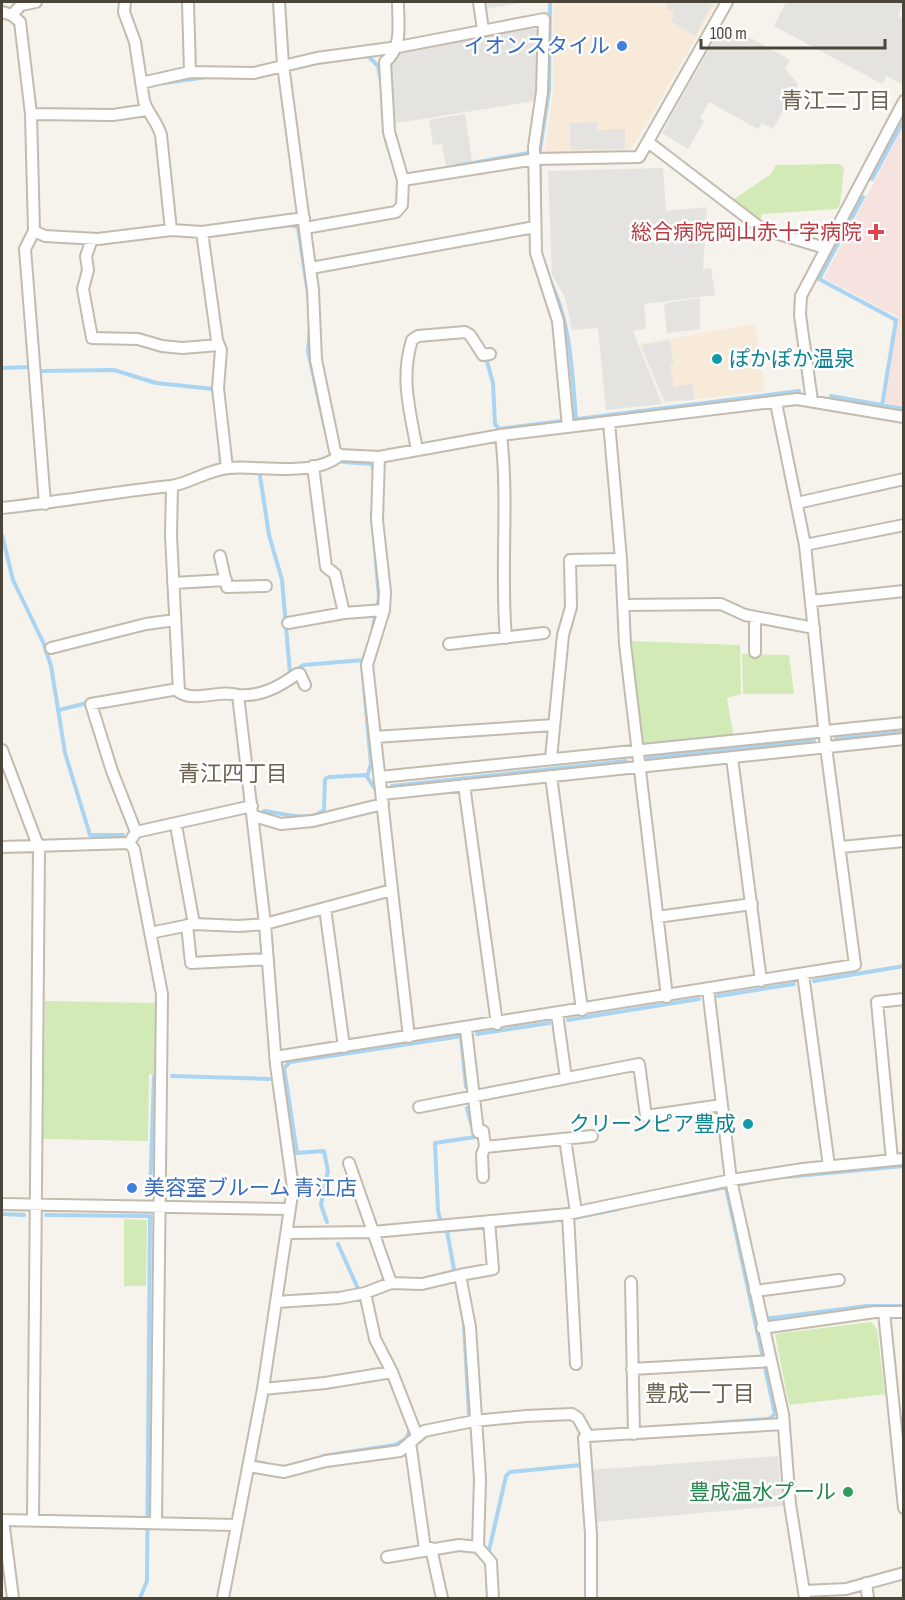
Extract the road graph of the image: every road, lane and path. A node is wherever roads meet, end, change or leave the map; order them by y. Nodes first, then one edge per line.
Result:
1 (36, 2) edge
2 (125, 2) edge
3 (188, 2) edge
4 (279, 2) edge
5 (398, 2) edge
6 (479, 2) edge
7 (727, 2) edge
8 (7, 13) edge
9 (483, 30) junction
10 (394, 47) junction
11 (283, 65) junction
12 (190, 72) junction
13 (141, 83) junction
14 (903, 101) edge
15 (143, 111) junction
16 (31, 114) junction
17 (648, 142) junction
18 (537, 156) junction
19 (403, 177) junction
20 (305, 223) junction
21 (535, 226) junction
22 (171, 230) junction
23 (34, 231) junction
24 (202, 232) junction
25 (92, 239) junction
26 (825, 248) junction
27 (311, 268) junction
28 (219, 345) junction
29 (490, 354) dead end
30 (812, 401) junction
31 (776, 403) junction
32 (903, 417) edge
33 (567, 422) junction
34 (609, 422) junction
35 (501, 435) junction
36 (417, 450) junction
37 (340, 455) junction
38 (379, 457) junction
39 (312, 466) junction
40 (227, 468) junction
41 (903, 480) edge
42 (172, 486) junction
43 (797, 503) junction
44 (45, 504) junction
45 (2, 508) edge
46 (903, 525) edge
47 (805, 545) junction
48 (220, 555) dead end
49 (621, 559) junction
50 (226, 580) junction
51 (173, 583) junction
52 (266, 586) dead end
53 (903, 591) edge
54 (811, 601) junction
55 (624, 605) junction
56 (380, 610) junction
57 (344, 613) junction
58 (755, 617) junction
59 (175, 620) junction
60 (288, 623) dead end
61 (814, 628) junction
62 (544, 633) dead end
63 (506, 638) junction
64 (449, 644) dead end
65 (51, 648) dead end
66 (755, 652) dead end
67 (305, 685) dead end
68 (178, 689) junction
69 (238, 695) junction
70 (903, 723) edge
71 (554, 725) junction
72 (825, 732) junction
73 (375, 737) junction
74 (903, 739) edge
75 (826, 747) junction
76 (636, 749) junction
77 (2, 750) edge
78 (551, 758) junction
79 (732, 758) junction
80 (638, 766) junction
81 (551, 776) junction
82 (380, 777) junction
83 (464, 785) junction
84 (382, 799) junction
85 (253, 811) junction
86 (177, 831) dead end
87 (136, 832) junction
88 (903, 841) edge
89 (129, 843) junction
90 (2, 847) edge
91 (841, 847) junction
92 (39, 848) junction
93 (392, 890) junction
94 (752, 904) junction
95 (325, 908) junction
96 (657, 917) junction
97 (190, 924) junction
98 (265, 924) junction
99 (150, 933) junction
100 (268, 959) junction
101 (803, 974) junction
102 (761, 981) junction
103 (708, 989) junction
104 (667, 996) junction
105 (903, 999) edge
106 (582, 1011) junction
107 (557, 1014) junction
108 (497, 1024) junction
109 (466, 1029) junction
110 (409, 1037) junction
111 (345, 1047) junction
112 (275, 1057) junction
113 (566, 1078) junction
114 (473, 1096) junction
115 (722, 1105) junction
116 (419, 1107) dead end
117 (592, 1136) dead end
118 (566, 1139) junction
119 (485, 1147) junction
120 (898, 1160) edge
121 (349, 1163) dead end
122 (829, 1166) junction
123 (483, 1177) dead end
124 (732, 1184) junction
125 (2, 1204) edge
126 (35, 1205) junction
127 (159, 1205) junction
128 (289, 1209) junction
129 (570, 1216) junction
130 (489, 1225) junction
131 (374, 1232) junction
132 (287, 1233) junction
133 (457, 1276) junction
134 (839, 1280) dead end
135 (631, 1282) dead end
136 (390, 1283) junction
137 (755, 1291) junction
138 (362, 1294) junction
139 (276, 1302) junction
140 (884, 1312) junction
141 (903, 1312) edge
142 (761, 1323) junction
143 (767, 1361) junction
144 (576, 1364) dead end
145 (632, 1369) junction
146 (389, 1372) junction
147 (263, 1389) junction
148 (474, 1421) junction
149 (784, 1424) junction
150 (634, 1430) junction
151 (587, 1433) junction
152 (414, 1439) junction
153 (248, 1466) junction
154 (903, 1508) edge
155 (2, 1520) edge
156 (33, 1520) junction
157 (150, 1521) junction
158 (236, 1525) junction
159 (428, 1549) junction
160 (484, 1554) junction
161 (387, 1557) dead end
162 (903, 1573) edge
163 (866, 1583) junction
164 (805, 1595) edge
165 (13, 1599) edge
166 (223, 1599) edge
167 (442, 1599) edge
168 (493, 1599) edge
169 (591, 1599) edge
170 (868, 1599) edge

1 - 8 street
2 - 13 street
3 - 12 street
4 - 11 street
5 - 10 street
6 - 9 street
7 - 17 street
8 - 16 street
9 - 10 street
9 - 18 street
10 - 11 street
10 - 19 street
11 - 12 street
11 - 20 street
12 - 13 street
13 - 15 street
14 - 26 street
15 - 16 street
15 - 22 street
16 - 23 street
17 - 18 street
17 - 26 street
18 - 19 street
18 - 21 street
19 - 20 street
20 - 24 street
20 - 27 street
21 - 27 street
21 - 33 street
22 - 24 street
22 - 25 street
23 - 25 street
23 - 44 street
24 - 28 street
25 - 28 street
26 - 30 street
27 - 37 street
28 - 40 street
29 - 36 street
30 - 31 street
30 - 32 street
31 - 34 street
31 - 43 street
33 - 34 street
33 - 35 street
34 - 49 street
35 - 36 street
35 - 63 street
36 - 38 street
37 - 38 street
37 - 39 street
38 - 56 street
39 - 40 street
39 - 57 street
40 - 42 street
41 - 43 street
42 - 44 street
42 - 51 street
43 - 47 street
44 - 45 street
46 - 47 street
47 - 54 street
48 - 50 street
49 - 55 street
49 - 71 street
50 - 51 street
50 - 52 street
51 - 59 street
53 - 54 street
54 - 61 street
55 - 58 street
55 - 76 street
56 - 57 street
56 - 73 street
57 - 60 street
58 - 61 street
58 - 66 street
59 - 65 street
59 - 68 street
61 - 72 street
62 - 63 street
63 - 64 street
67 - 69 street
68 - 69 street
68 - 87 street
69 - 85 street
70 - 72 street
71 - 73 street
71 - 78 street
72 - 75 street
72 - 76 street
73 - 82 street
74 - 75 street
75 - 79 street
75 - 91 street
76 - 78 street
76 - 80 street
77 - 92 street
78 - 82 street
79 - 80 street
79 - 94 street
80 - 81 street
80 - 96 street
81 - 83 street
81 - 106 street
82 - 84 street
83 - 84 street
83 - 108 street
84 - 85 street
84 - 93 street
85 - 87 street
85 - 98 street
86 - 97 street
87 - 89 street
88 - 91 street
89 - 92 street
89 - 99 street
90 - 92 street
91 - 101 street
92 - 126 street
93 - 95 street
93 - 110 street
94 - 96 street
94 - 102 street
95 - 98 street
95 - 111 street
96 - 104 street
97 - 98 street
97 - 99 street
97 - 100 street
98 - 100 street
99 - 127 street
100 - 112 street
101 - 102 street
101 - 122 street
102 - 103 street
103 - 104 street
103 - 115 street
104 - 106 street
105 - 120 street
106 - 107 street
107 - 108 street
107 - 113 street
108 - 109 street
109 - 110 street
109 - 114 street
110 - 111 street
111 - 112 street
112 - 128 street
113 - 114 street
113 - 115 street
114 - 116 street
114 - 119 street
115 - 124 street
117 - 118 street
118 - 119 street
118 - 129 street
119 - 123 street
120 - 122 street
121 - 131 street
122 - 124 street
124 - 129 street
124 - 137 street
125 - 126 street
126 - 127 street
126 - 156 street
127 - 128 street
127 - 157 street
128 - 132 street
129 - 130 street
129 - 144 street
130 - 131 street
130 - 133 street
131 - 132 street
131 - 136 street
132 - 139 street
133 - 136 street
133 - 148 street
134 - 137 street
135 - 145 street
136 - 138 street
137 - 142 street
138 - 139 street
138 - 146 street
139 - 147 street
140 - 141 street
140 - 142 street
140 - 154 street
142 - 143 street
143 - 145 street
143 - 149 street
145 - 150 street
146 - 147 street
146 - 152 street
147 - 153 street
148 - 151 street
148 - 152 street
148 - 160 street
149 - 150 street
149 - 164 street
150 - 151 street
151 - 169 street
152 - 153 street
152 - 159 street
153 - 158 street
155 - 156 street
155 - 165 street
156 - 157 street
157 - 158 street
158 - 166 street
159 - 160 street
159 - 161 street
159 - 167 street
160 - 168 street
162 - 163 street
163 - 164 street
163 - 170 street

